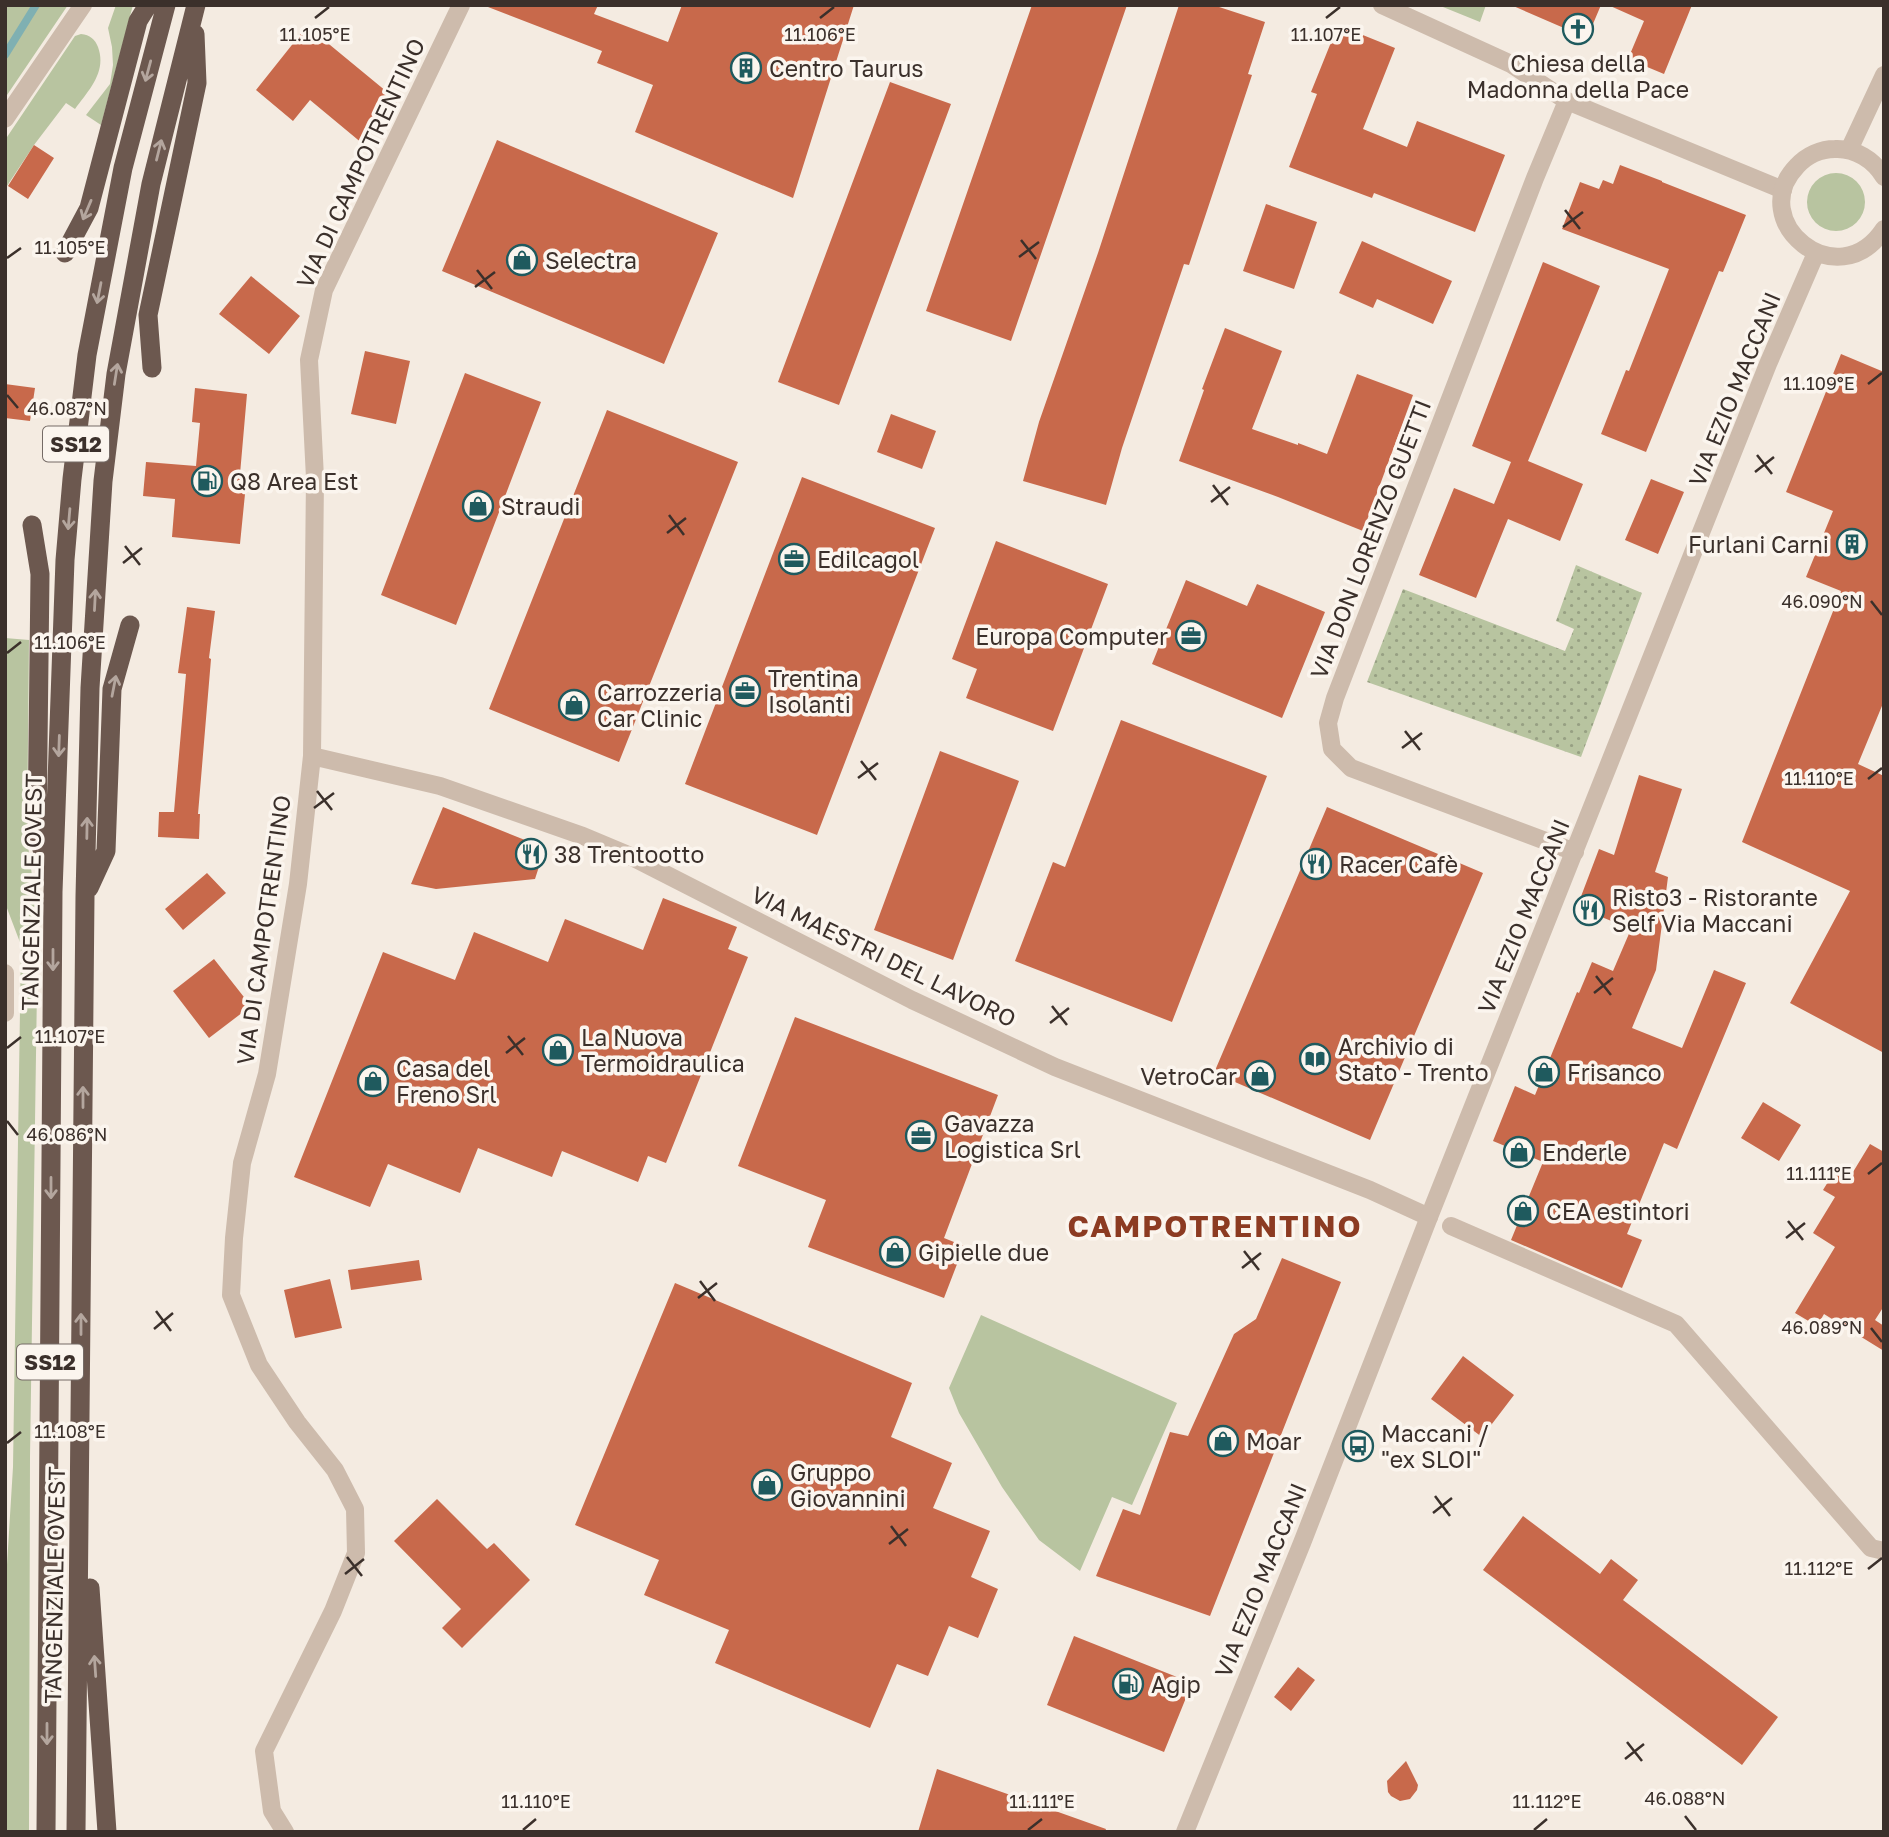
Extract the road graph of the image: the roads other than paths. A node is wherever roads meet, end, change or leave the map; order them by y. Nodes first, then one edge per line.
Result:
1 (83, 5) edge
2 (148, 5) edge
3 (166, 5) edge
4 (461, 5) edge
5 (1382, 5) edge
6 (195, 7) edge
7 (1884, 75) edge
8 (1567, 101) junction
9 (5, 119) edge
10 (1849, 150) junction
11 (1884, 177) edge
12 (1783, 190) junction
13 (1884, 229) edge
14 (65, 253) dead end
15 (1816, 253) junction
16 (152, 368) dead end
17 (32, 525) dead end
18 (130, 625) dead end
19 (312, 756) junction
20 (1575, 852) junction
21 (54, 892) junction
22 (85, 896) junction
23 (5, 973) edge
24 (5, 1013) edge
25 (1429, 1217) junction
26 (1451, 1226) dead end
27 (80, 1442) junction
28 (1884, 1551) edge
29 (46, 1832) edge
30 (76, 1832) edge
31 (107, 1832) edge
32 (285, 1832) edge
33 (1185, 1832) edge

1 - 9 street
2 -> 14 highway
3 -> 21 highway, TANGENZIALE OVEST / SS12
4 - 19 street, VIA DI CAMPOTRENTINO
5 - 8 street
6 - 16 highway
22 -> 6 highway, TANGENZIALE OVEST / SS12
7 - 10 street
8 - 12 street
8 - 20 street, VIA DON LORENZO GUETTI
10 - 11 street
10 - 12 street
12 - 15 street
13 - 15 street
15 - 20 street, VIA EZIO MACCANI
17 - 21 highway
22 -> 18 highway
19 - 25 street, VIA MAESTRI DEL LAVORO
19 - 32 street, VIA DI CAMPOTRENTINO
20 - 25 street, VIA EZIO MACCANI
21 -> 29 highway, TANGENZIALE OVEST / SS12
27 -> 22 highway, TANGENZIALE OVEST / SS12
23 - 24 street
25 - 33 street, VIA EZIO MACCANI
26 - 28 street
27 - 30 highway, TANGENZIALE OVEST / SS12
31 -> 27 highway

